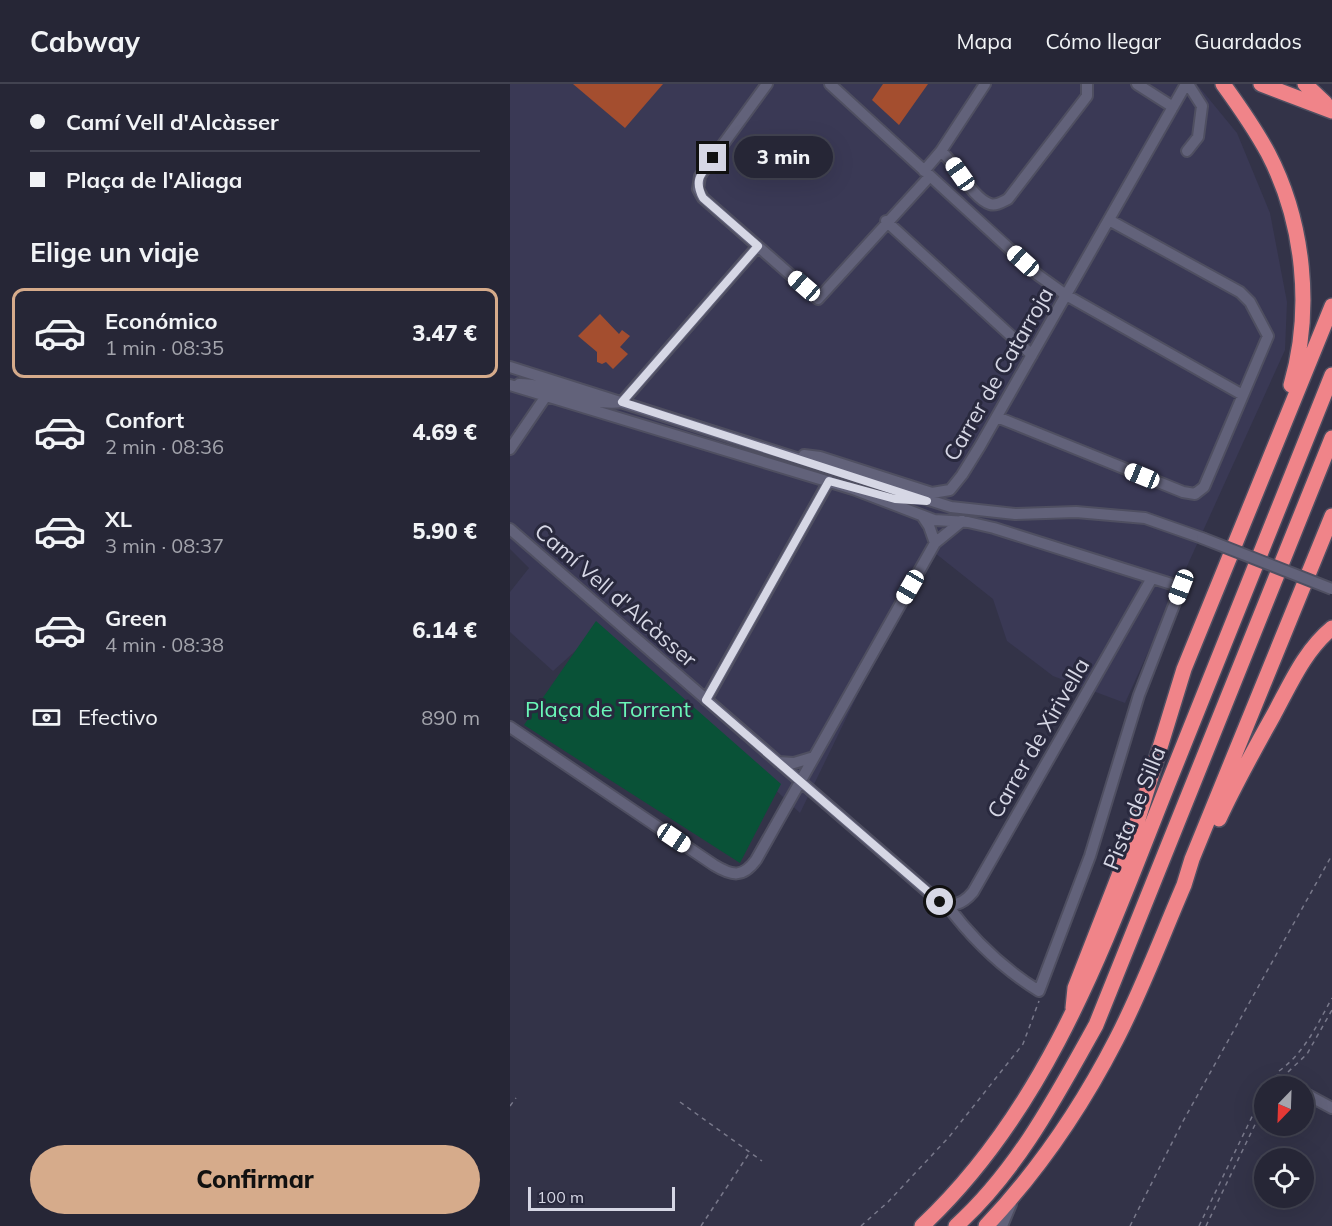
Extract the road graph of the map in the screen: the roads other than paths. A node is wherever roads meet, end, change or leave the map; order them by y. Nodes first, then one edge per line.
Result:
1 (767, 84) edge
2 (830, 84) edge
3 (985, 84) edge
4 (1087, 84) edge
5 (1137, 84) edge
6 (1187, 84) edge
7 (1223, 84) edge
8 (1261, 84) edge
9 (1305, 84) edge
10 (1317, 84) edge
11 (1332, 98) edge
12 (1173, 107) junction
13 (1332, 110) edge
14 (942, 151) junction
15 (1187, 151) dead end
16 (927, 173) junction
17 (1108, 220) junction
18 (886, 221) junction
19 (758, 246) junction
20 (1066, 295) junction
21 (1332, 306) edge
22 (1032, 355) junction
23 (510, 367) edge
24 (1332, 375) edge
25 (510, 384) edge
26 (1241, 394) junction
27 (546, 396) junction
28 (622, 402) junction
29 (997, 417) junction
30 (1277, 438) junction
31 (1332, 438) edge
32 (510, 449) edge
33 (771, 450) junction
34 (829, 481) junction
35 (848, 487) junction
36 (927, 501) junction
37 (1332, 516) edge
38 (923, 517) junction
39 (962, 521) junction
40 (510, 529) edge
41 (935, 543) junction
42 (1152, 578) junction
43 (1332, 589) edge
44 (1332, 628) edge
45 (706, 700) junction
46 (510, 727) edge
47 (814, 757) junction
48 (778, 762) junction
49 (800, 782) junction
50 (1184, 885) junction
51 (947, 905) junction
52 (1072, 1016) junction
53 (1314, 1098) edge
54 (1332, 1108) edge
55 (1015, 1195) junction
56 (922, 1226) edge
57 (956, 1226) edge
58 (986, 1226) edge
59 (1002, 1226) edge

1 - 19 street
2 - 16 street
3 - 14 street
4 - 14 street
5 - 12 street
6 - 12 street, Carrer de Catarroja
6 - 15 street
7 - 30 highway
8 - 13 highway
9 - 13 highway
10 - 11 highway
12 - 17 street, Carrer de Catarroja
14 - 16 street
16 - 18 street
16 - 20 street
17 - 20 street, Carrer de Catarroja
17 - 26 street
18 - 19 street
18 - 22 street
19 - 28 street
20 - 22 street, Carrer de Catarroja
20 - 26 street
21 - 30 highway
22 - 29 street, Carrer de Catarroja
23 - 28 street
24 - 52 highway, Pista de Silla
25 - 27 street
25 - 28 street
26 - 29 street
27 - 32 street
27 - 34 street
28 - 33 street
29 - 33 street, Carrer de Catarroja
30 - 52 highway
31 - 57 highway, Pista de Silla
33 - 36 street
34 - 35 street
34 - 45 street
35 - 36 street
35 - 38 street
36 - 43 street, bridge
37 - 50 highway
38 - 39 street
38 - 41 street
39 - 41 street
39 - 42 street
40 - 45 street, Camí Vell d'Alcàsser
41 - 47 street
42 - 51 street, Carrer de Xirivella
42 - 51 street, Camí Vell d'Alcàsser
44 - 50 highway
45 - 48 street, Camí Vell d'Alcàsser
46 - 49 street
47 - 48 street
47 - 49 street
48 - 49 street, Camí Vell d'Alcàsser
49 - 51 street, Camí Vell d'Alcàsser
50 - 55 highway
52 - 56 highway, Pista de Silla
53 - 54 street
55 - 58 highway
55 - 59 street

